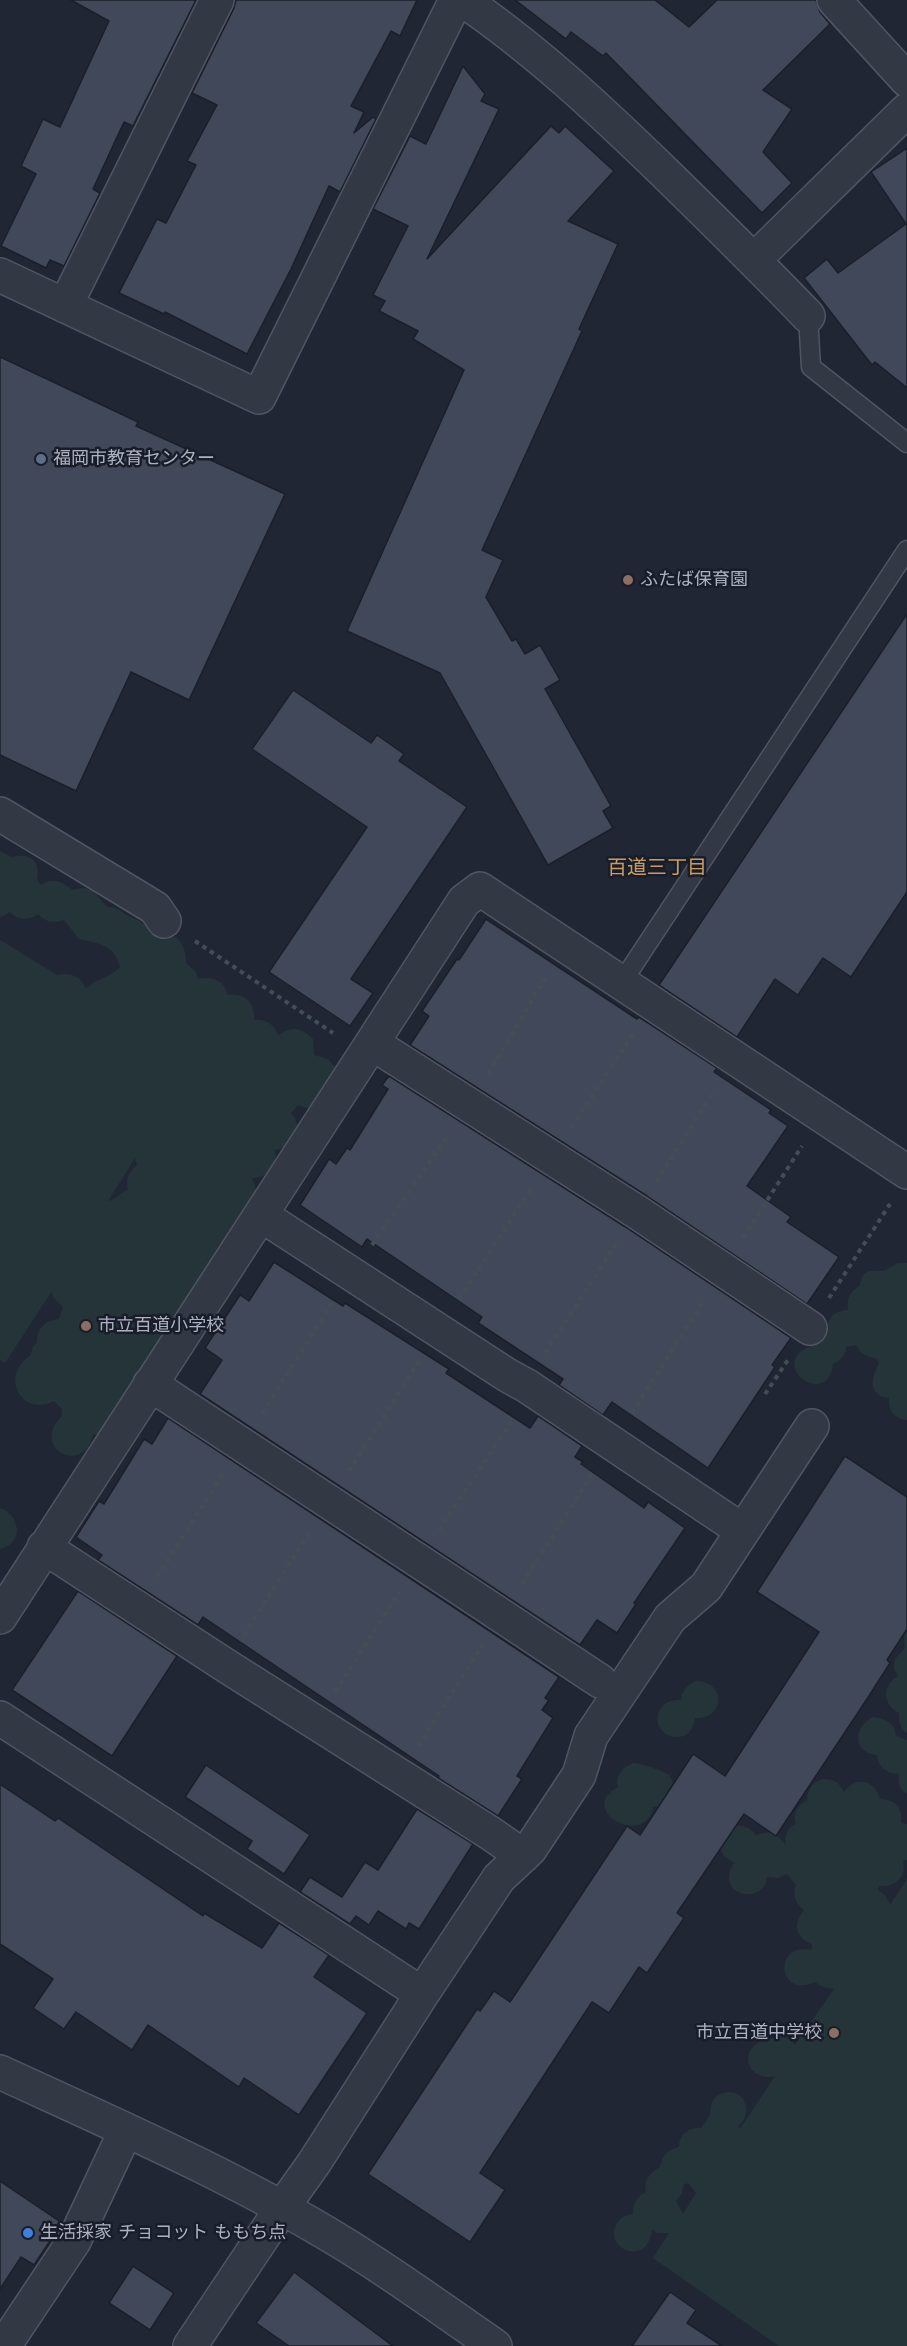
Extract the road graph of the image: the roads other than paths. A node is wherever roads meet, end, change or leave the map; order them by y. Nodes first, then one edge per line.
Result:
1 (217, 0) edge
2 (456, 0) edge
3 (463, 0) edge
4 (834, 0) edge
5 (907, 80) edge
6 (907, 110) edge
7 (754, 260) junction
8 (0, 275) edge
9 (65, 306) junction
10 (808, 316) joint
11 (907, 443) edge
12 (907, 550) edge
13 (0, 814) edge
14 (164, 921) road end
15 (622, 982) junction
16 (369, 1048) junction
17 (901, 1185) edge
18 (261, 1215) junction
19 (810, 1328) road end
20 (150, 1384) junction
21 (812, 1426) dead end
22 (742, 1531) junction
23 (44, 1547) junction
24 (0, 1617) edge
25 (600, 1681) dead end
26 (0, 1718) edge
27 (523, 1856) junction
28 (422, 1994) junction
29 (0, 2072) edge
30 (126, 2130) junction
31 (282, 2208) junction
32 (4, 2346) edge
33 (190, 2346) edge
34 (495, 2346) edge

1 - 9 street
2 - 9 street
3 - 7 street
4 - 5 street
6 - 7 street
7 - 10 street
8 - 9 street
10 - 11 lane
12 - 15 lane
13 - 14 street
15 - 16 street
15 - 17 street
16 - 18 street
16 - 19 street
18 - 20 street
18 - 22 street
20 - 23 street
20 - 25 street
21 - 22 street
22 - 27 street
23 - 24 street
23 - 27 street
26 - 28 street
27 - 28 street
28 - 31 street
29 - 30 street
30 - 31 street
30 - 32 street
31 - 33 street
31 - 34 street

